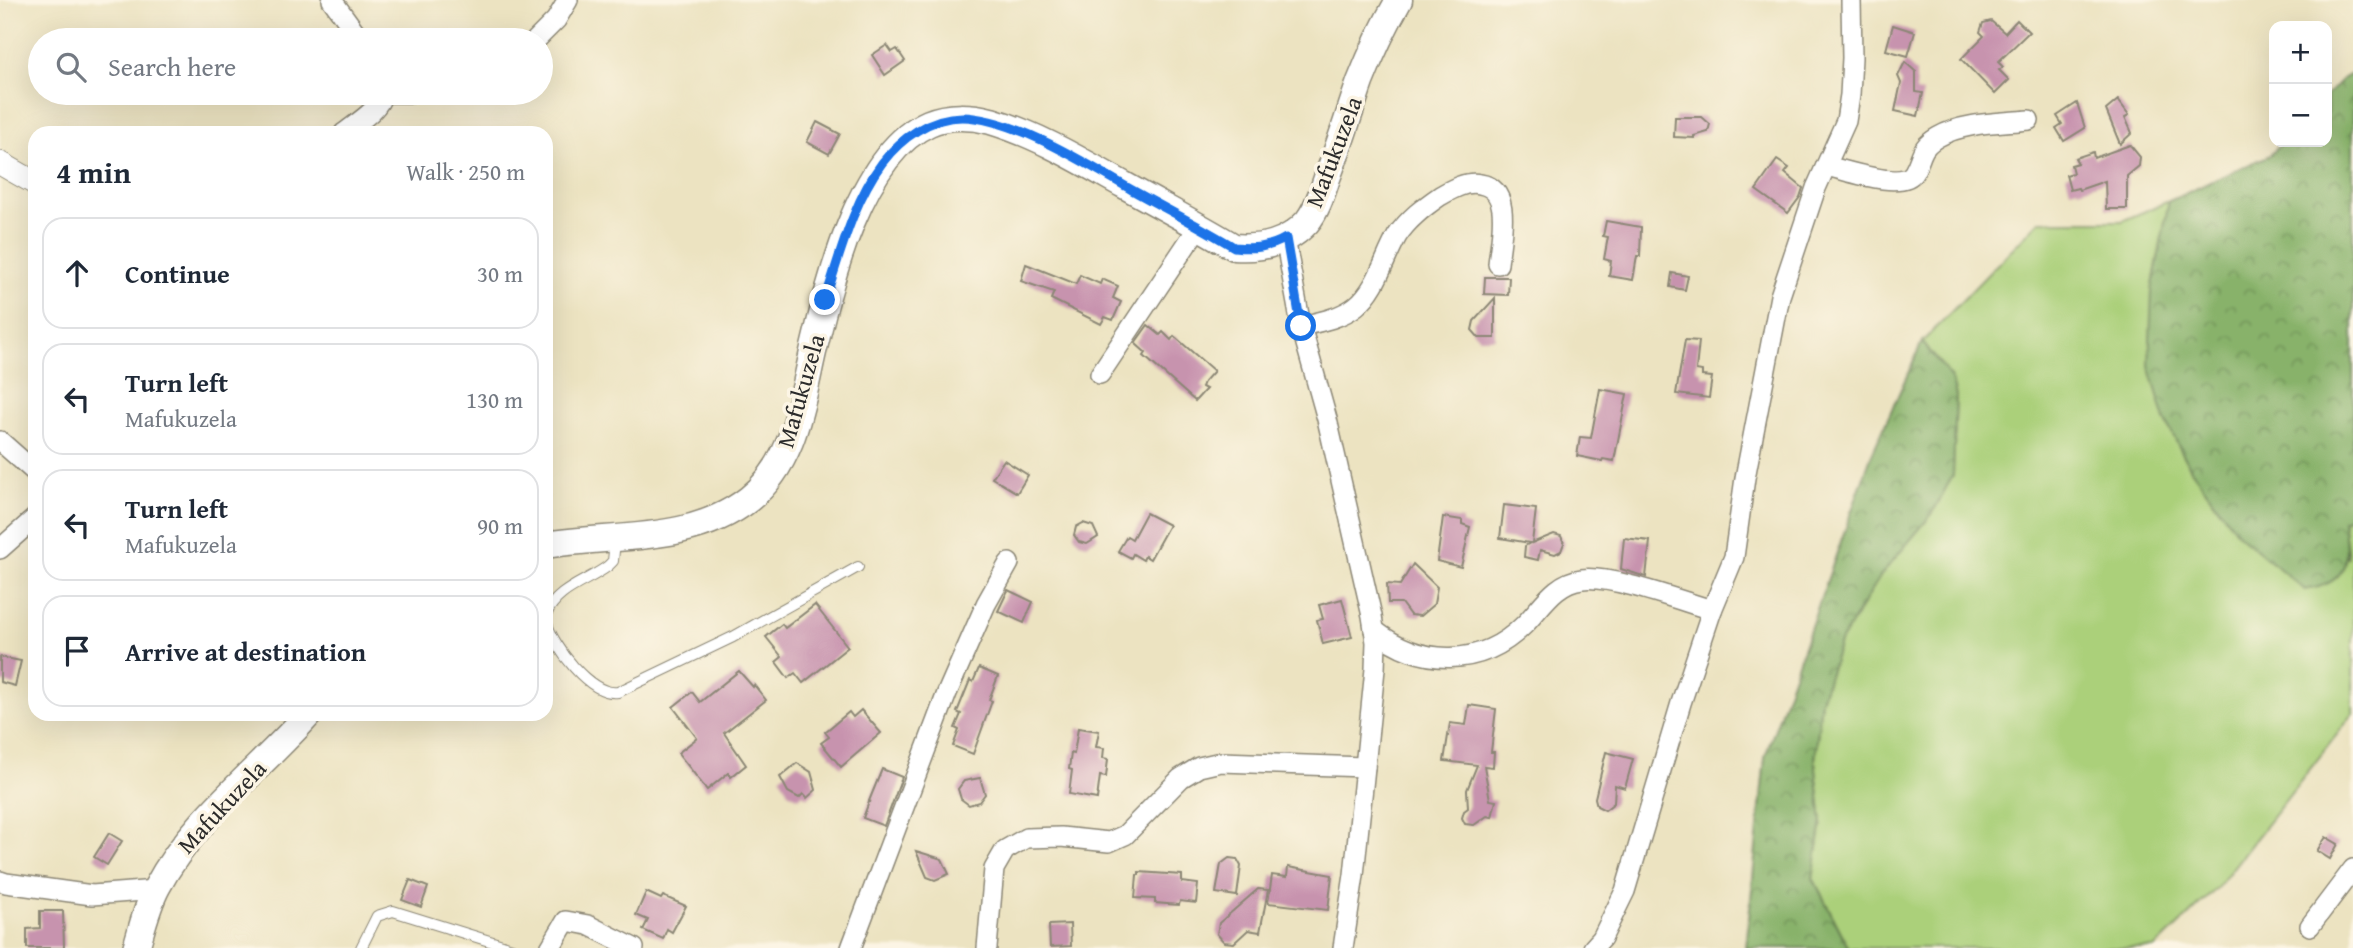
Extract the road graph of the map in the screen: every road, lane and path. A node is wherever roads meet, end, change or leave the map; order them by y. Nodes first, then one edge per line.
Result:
1 (331, 0) edge
2 (568, 0) edge
3 (1399, 0) edge
4 (1851, 0) edge
5 (352, 28) edge
6 (547, 28) edge
7 (378, 105) edge
8 (2029, 120) dead end
9 (353, 126) edge
10 (0, 163) edge
11 (1826, 166) junction
12 (28, 179) edge
13 (1199, 226) junction
14 (1286, 238) junction
15 (1498, 264) dead end
16 (1301, 326) junction
17 (1100, 374) dead end
18 (0, 441) edge
19 (28, 466) edge
20 (28, 524) edge
21 (616, 537) junction
22 (553, 544) edge
23 (0, 549) edge
24 (1009, 563) dead end
25 (858, 567) dead end
26 (553, 603) edge
27 (1712, 610) junction
28 (1374, 630) junction
29 (553, 638) edge
30 (302, 721) edge
31 (1365, 767) junction
32 (2353, 869) edge
33 (0, 881) edge
34 (156, 890) junction
35 (2310, 926) dead end
36 (136, 948) edge
37 (361, 948) edge
38 (512, 948) edge
39 (550, 948) edge
40 (634, 948) edge
41 (850, 948) edge
42 (987, 948) edge
43 (1343, 948) edge
44 (1593, 948) edge

1 - 5 street
2 - 6 street
3 - 14 main road, Mafukuzela
4 - 11 street
7 - 9 street
8 - 11 street
10 - 12 street
11 - 27 street
13 - 14 main road, Mafukuzela
13 - 17 street
13 - 21 main road, Mafukuzela
14 - 16 street
15 - 16 street
16 - 28 street
18 - 19 street
20 - 23 street
21 - 22 main road, Mafukuzela
21 - 26 lane
24 - 41 street
25 - 29 lane
27 - 28 street
27 - 44 street
28 - 31 street
30 - 34 main road, Mafukuzela
31 - 42 street
31 - 43 street
32 - 35 street
33 - 34 street
34 - 36 main road, Mafukuzela
37 - 38 lane
39 - 40 street

